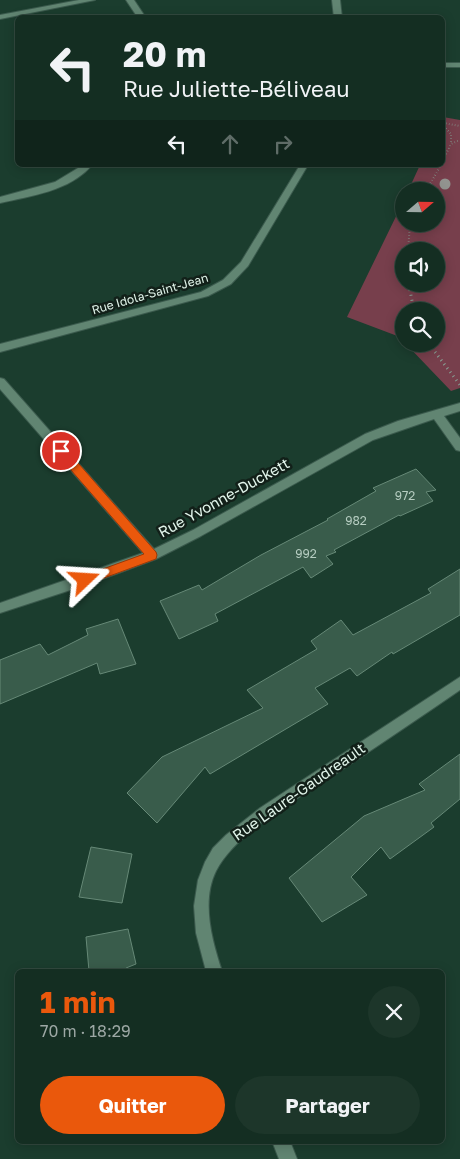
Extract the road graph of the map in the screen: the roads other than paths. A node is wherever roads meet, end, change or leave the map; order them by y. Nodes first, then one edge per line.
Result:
1 (91, 0) edge
2 (130, 0) edge
3 (336, 0) edge
4 (15, 15) edge
5 (15, 15) edge
6 (140, 15) edge
7 (338, 15) edge
8 (0, 18) edge
9 (445, 65) edge
10 (460, 65) edge
11 (85, 167) edge
12 (303, 167) edge
13 (0, 200) edge
14 (0, 348) edge
15 (0, 382) edge
16 (460, 407) edge
17 (437, 414) junction
18 (460, 447) edge
19 (152, 555) junction
20 (0, 608) edge
21 (460, 683) edge
22 (213, 969) edge
23 (281, 1144) edge
24 (288, 1159) edge

1 - 5 street
2 - 6 street
3 - 7 street
4 - 8 street
9 - 10 street
11 - 13 street
12 - 14 street, Rue Idola-Saint-Jean
15 - 19 street
16 - 17 street, Rue Yvonne-Duckett
17 - 18 street
17 - 19 street, Rue Yvonne-Duckett
19 - 20 street, Rue Yvonne-Duckett
21 - 22 street, Rue Laure-Gaudreault
23 - 24 street

